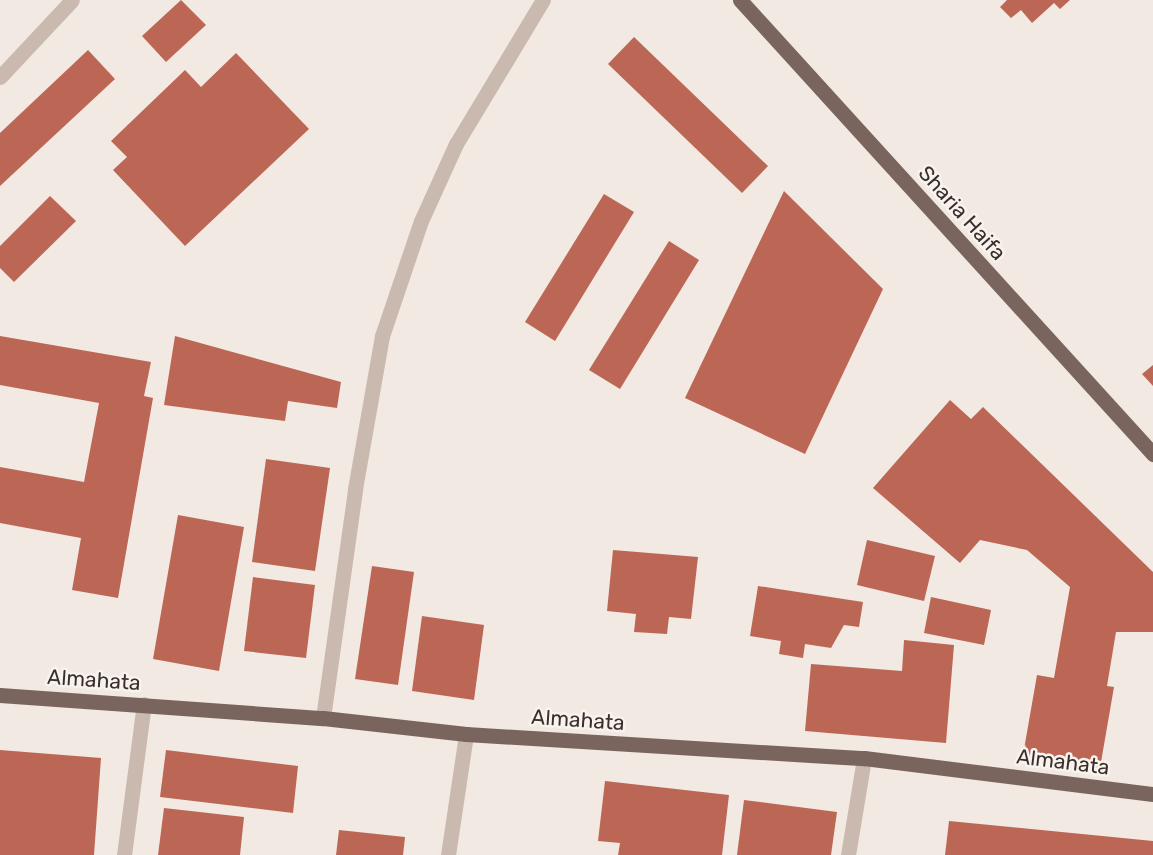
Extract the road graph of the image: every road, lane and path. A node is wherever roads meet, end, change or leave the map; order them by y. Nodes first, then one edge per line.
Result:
1 (72, 0) edge
2 (543, 0) edge
3 (740, 0) edge
4 (0, 77) edge
5 (1153, 454) edge
6 (0, 695) edge
7 (144, 704) junction
8 (323, 718) junction
9 (466, 734) junction
10 (864, 758) junction
11 (1153, 794) edge
12 (124, 855) edge
13 (448, 855) edge
14 (848, 855) edge

1 - 4 street
2 - 8 street
3 - 5 main road, Sharia Haifa
6 - 7 main road, Almahata
7 - 8 main road, Almahata
7 - 12 street
8 - 9 main road, Almahata
9 - 10 main road, Almahata
9 - 13 street
10 - 11 main road, Almahata
10 - 14 street

